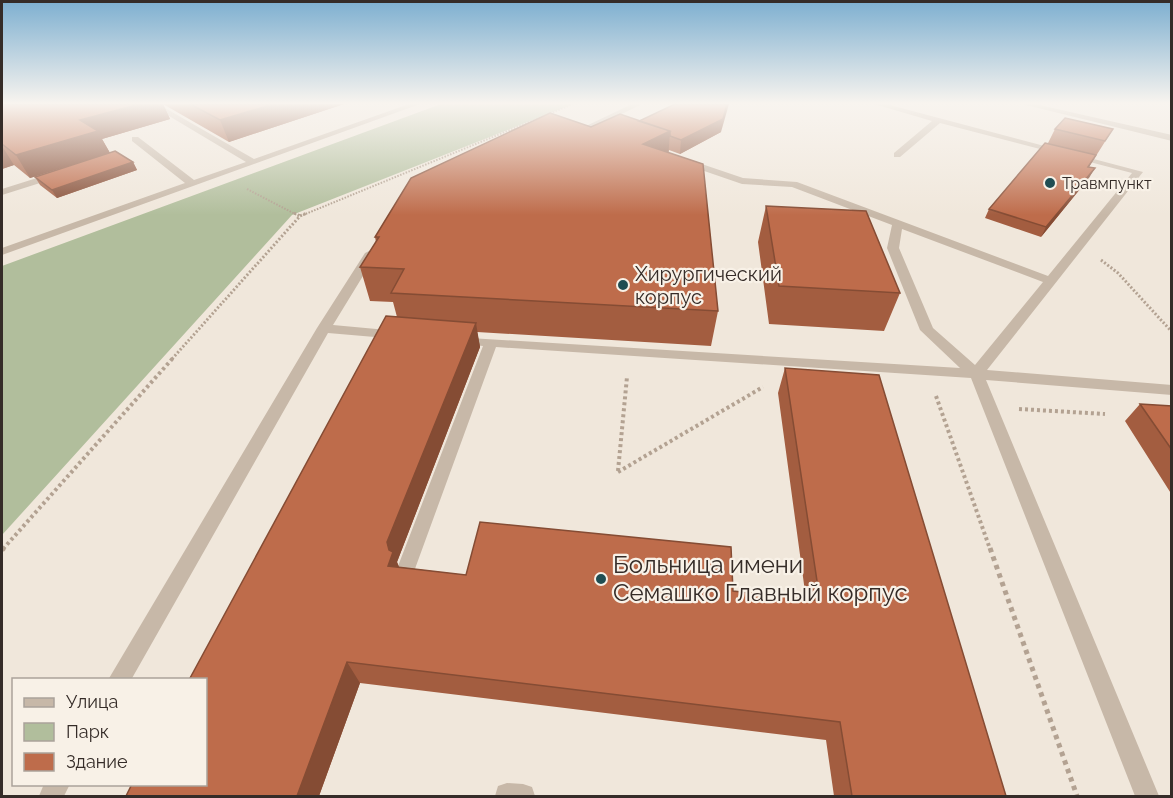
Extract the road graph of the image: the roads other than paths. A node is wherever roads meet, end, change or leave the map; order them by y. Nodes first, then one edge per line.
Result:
1 (138, 141) edge
2 (217, 141) edge
3 (311, 141) edge
4 (913, 141) edge
5 (1020, 141) edge
6 (897, 155) dead end
7 (676, 158) edge
8 (253, 162) junction
9 (68, 171) edge
10 (193, 184) junction
11 (2, 192) edge
12 (898, 224) junction
13 (380, 239) edge
14 (2, 252) edge
15 (1051, 280) junction
16 (324, 328) junction
17 (413, 336) edge
18 (446, 339) edge
19 (491, 343) junction
20 (976, 374) junction
21 (1172, 390) edge
22 (407, 566) edge
23 (120, 678) edge
24 (507, 796) edge
25 (523, 796) edge
26 (1147, 796) edge

1 - 10 street
2 - 8 street
3 - 8 street
4 - 6 street
5 - 15 street
7 - 12 street
8 - 10 street
9 - 11 street
10 - 14 street
12 - 15 street
12 - 20 street
13 - 16 street
15 - 20 street
16 - 17 street
16 - 23 street
18 - 19 street
19 - 20 street
19 - 22 street
20 - 21 street
20 - 26 street
24 - 25 street

